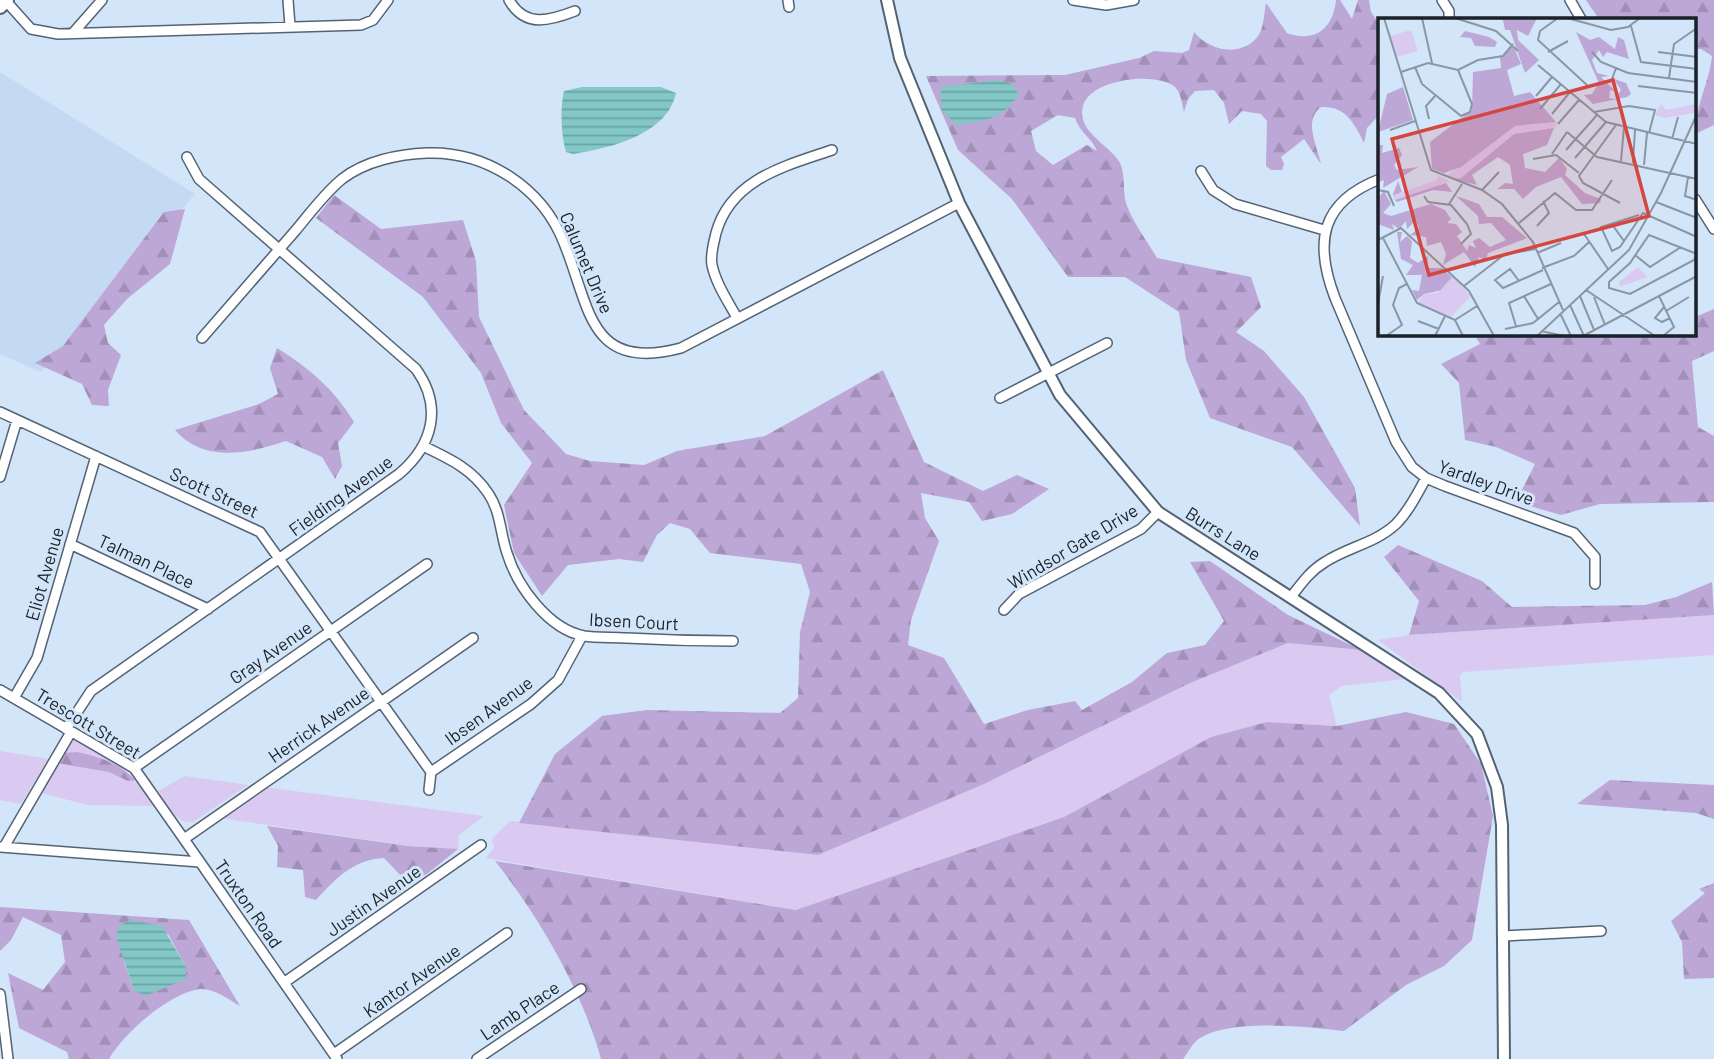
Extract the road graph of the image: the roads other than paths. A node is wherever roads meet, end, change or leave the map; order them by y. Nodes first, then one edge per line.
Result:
1 (102, 0) edge
2 (288, 0) edge
3 (388, 0) edge
4 (509, 0) edge
5 (887, 0) edge
6 (1073, 0) edge
7 (1134, 0) edge
8 (1442, 0) edge
9 (1570, 0) edge
10 (5, 2) edge
11 (575, 11) dead end
12 (1449, 18) edge
13 (1580, 18) edge
14 (290, 26) junction
15 (73, 33) junction
16 (832, 150) dead end
17 (187, 157) dead end
18 (1201, 172) dead end
19 (1378, 180) edge
20 (1696, 200) edge
21 (959, 203) junction
22 (1714, 229) edge
23 (1324, 230) junction
24 (278, 249) junction
25 (737, 318) junction
26 (202, 338) dead end
27 (1107, 343) dead end
28 (1046, 374) junction
29 (1000, 398) dead end
30 (0, 412) edge
31 (17, 420) junction
32 (425, 447) junction
33 (96, 456) junction
34 (0, 477) edge
35 (1426, 478) junction
36 (1158, 512) junction
37 (70, 544) junction
38 (280, 559) junction
39 (427, 564) dead end
40 (1595, 584) dead end
41 (1291, 597) junction
42 (208, 609) junction
43 (1004, 610) dead end
44 (330, 630) junction
45 (582, 636) junction
46 (473, 638) dead end
47 (733, 641) dead end
48 (0, 690) edge
49 (14, 698) junction
50 (382, 701) junction
51 (69, 731) junction
52 (134, 768) junction
53 (431, 772) junction
54 (429, 790) dead end
55 (184, 839) junction
56 (481, 845) dead end
57 (2, 847) edge
58 (200, 862) junction
59 (1601, 931) dead end
60 (507, 933) dead end
61 (1504, 936) junction
62 (285, 982) junction
63 (580, 989) dead end
64 (0, 993) edge
65 (336, 1056) edge
66 (8, 1059) edge
67 (477, 1059) edge
68 (1504, 1059) edge

1 - 15 street
2 - 14 street
3 - 14 street
4 - 11 street
5 - 21 street, Burrs Lane
6 - 7 street
8 - 12 street
9 - 13 street
10 - 15 street
14 - 15 street
16 - 25 street
17 - 24 street
18 - 23 street
19 - 23 street
20 - 22 street
21 - 25 street, Calumet Drive
21 - 28 street, Burrs Lane
23 - 35 street, Yardley Drive
24 - 25 street, Calumet Drive
24 - 26 street, Calumet Drive
24 - 32 street
27 - 28 street
28 - 29 street
28 - 36 street, Burrs Lane
30 - 31 street, Scott Street
31 - 33 street, Scott Street
31 - 34 street
32 - 38 street, Fielding Avenue
32 - 45 street, Ibsen Court
33 - 37 street, Eliot Avenue
33 - 38 street, Scott Street
35 - 40 street, Yardley Drive
35 - 41 street
36 - 41 street, Burrs Lane
36 - 43 street, Windsor Gate Drive
37 - 42 street, Talman Place
37 - 49 street, Eliot Avenue
38 - 42 street, Fielding Avenue
38 - 44 street, Scott Street
39 - 44 street, Gray Avenue
41 - 61 street, Burrs Lane
42 - 51 street, Fielding Avenue
44 - 50 street, Scott Street
44 - 52 street, Gray Avenue
45 - 47 street, Ibsen Court
45 - 53 street, Ibsen Avenue
46 - 50 street, Herrick Avenue
48 - 49 street, Trescott Street
49 - 51 street, Trescott Street
50 - 53 street, Scott Street
50 - 55 street, Herrick Avenue
51 - 52 street, Trescott Street
51 - 57 street, Fielding Avenue
52 - 55 street, Trescott Street
53 - 54 street
55 - 58 street, Trescott Street
56 - 62 street, Justin Avenue
57 - 58 street, Truxton Road
58 - 62 street, Truxton Road
59 - 61 street
60 - 65 street, Kantor Avenue
61 - 68 street, Burrs Lane
62 - 65 street, Truxton Road
63 - 67 street, Lamb Place
64 - 66 street

